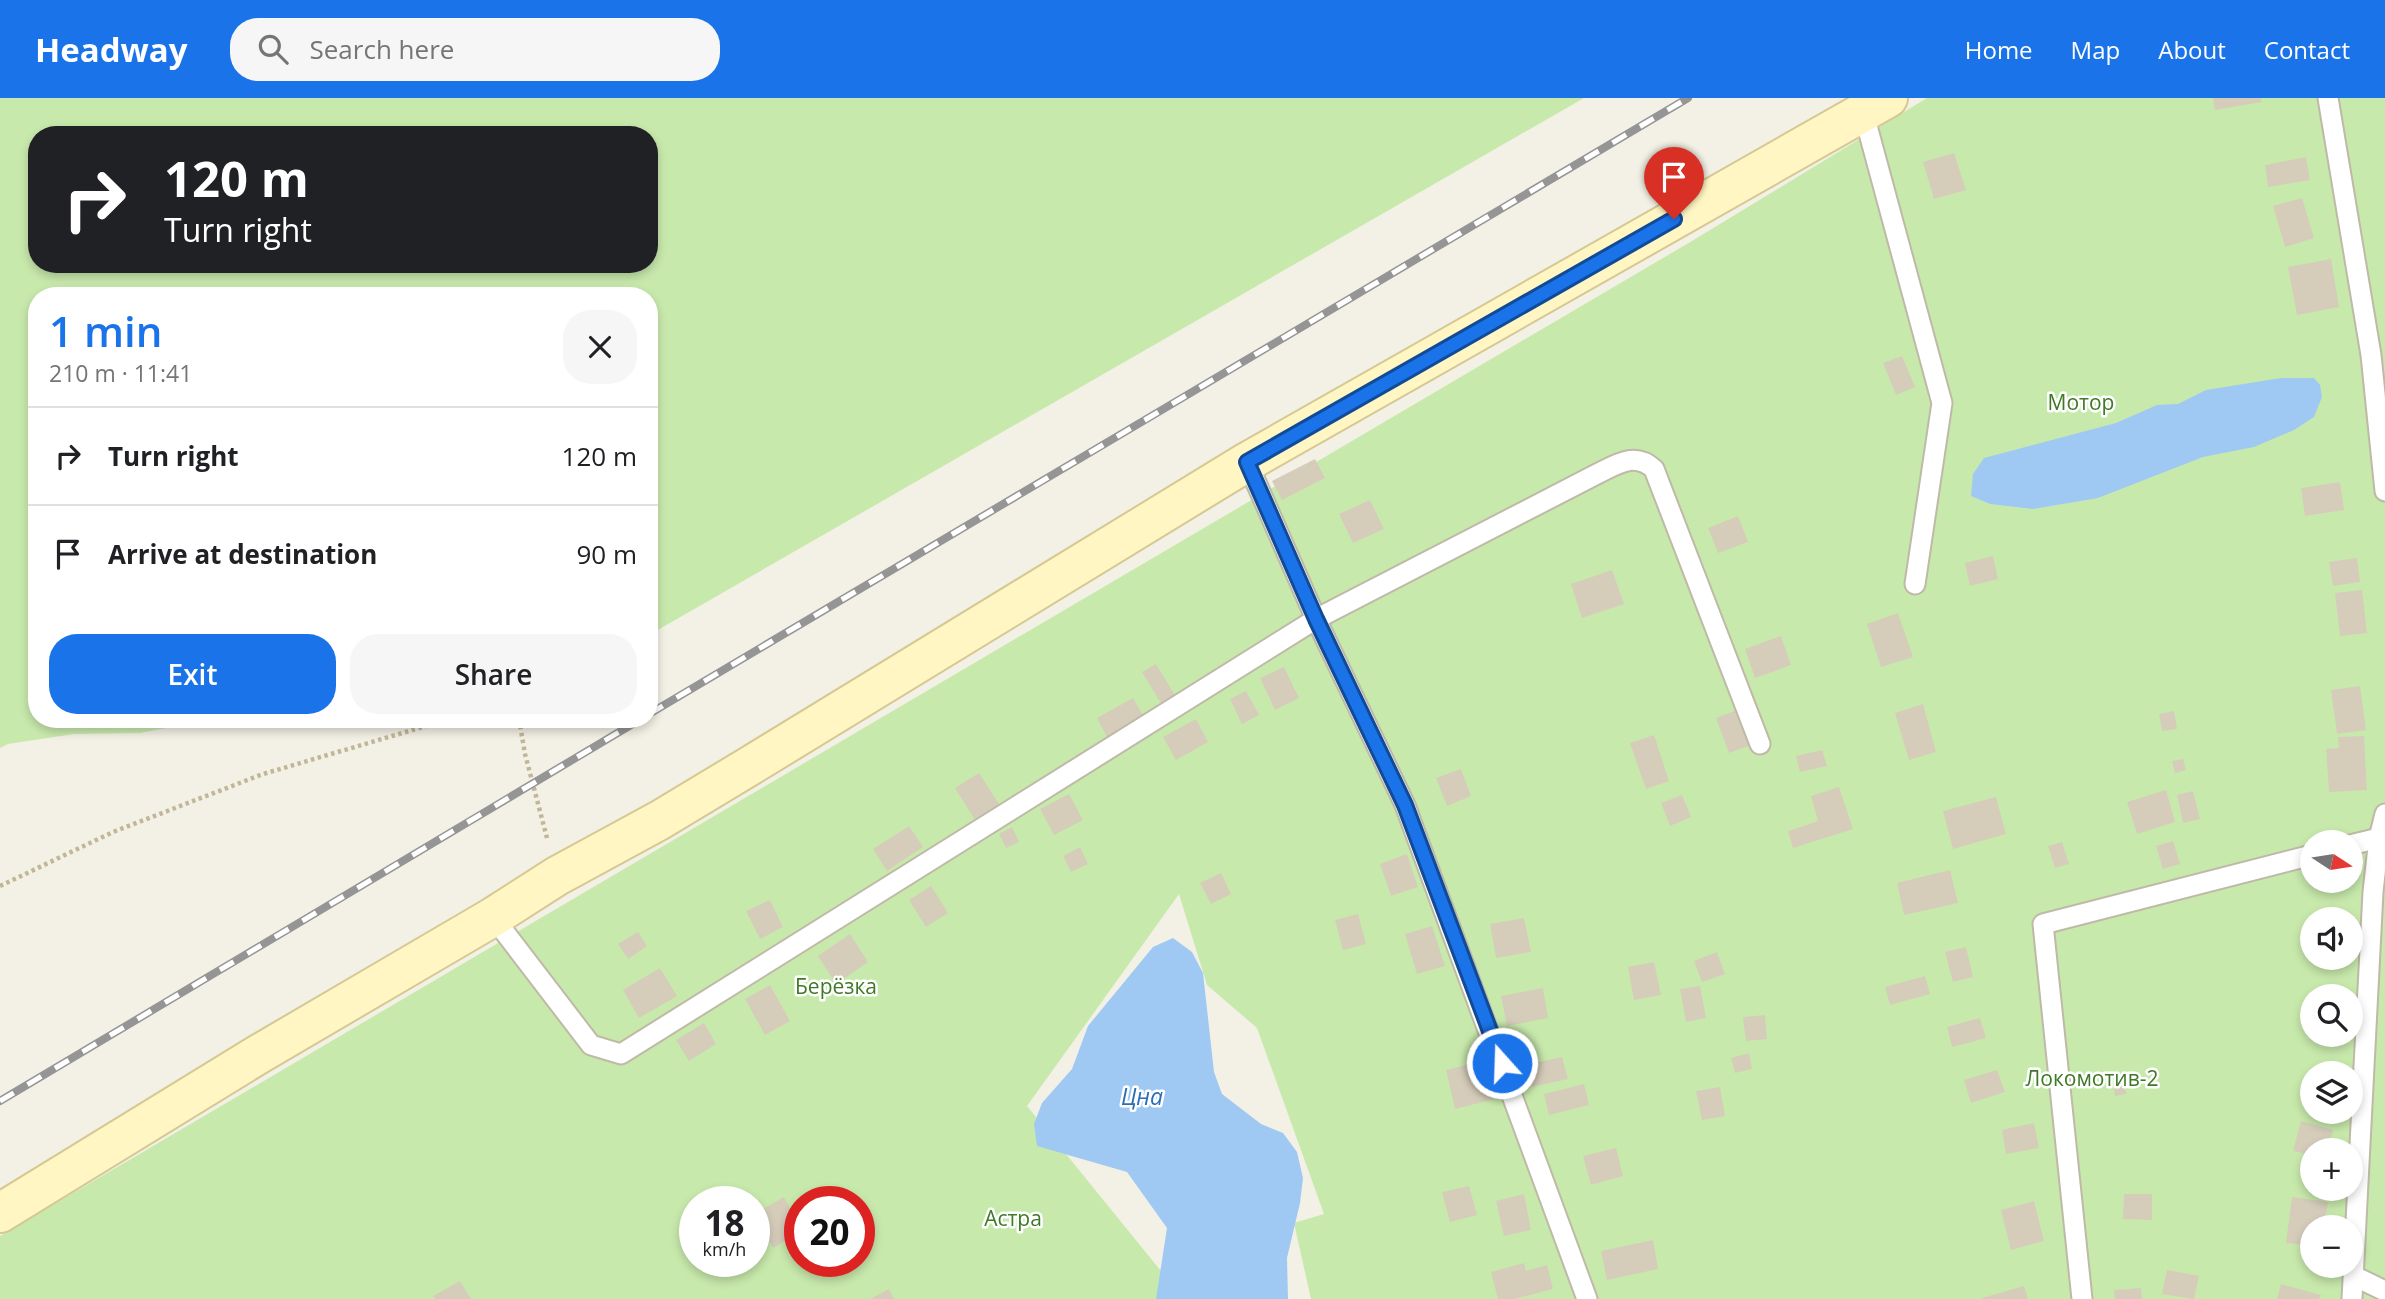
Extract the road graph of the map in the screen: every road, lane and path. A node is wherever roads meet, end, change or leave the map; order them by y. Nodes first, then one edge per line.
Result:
1 (2328, 98) edge
2 (1876, 105) edge
3 (1247, 462) junction
4 (2385, 491) edge
5 (1915, 584) dead end
6 (1316, 619) junction
7 (419, 728) edge
8 (521, 728) edge
9 (1760, 744) dead end
10 (2385, 814) edge
11 (2379, 838) junction
12 (2363, 842) edge
13 (2300, 858) edge
14 (557, 876) junction
15 (0, 886) edge
16 (493, 916) junction
17 (0, 1213) edge
18 (2357, 1215) edge
19 (2354, 1278) edge
20 (2358, 1278) edge
21 (2385, 1291) edge
22 (1587, 1299) edge
23 (2082, 1299) edge
24 (2352, 1299) edge

1 - 4 lane
2 - 3 street
2 - 5 lane
3 - 6 lane
3 - 14 street
6 - 9 lane
6 - 16 lane
6 - 22 lane
7 - 15 path
8 - 14 path
10 - 11 lane
11 - 12 lane
11 - 18 lane
13 - 23 lane
14 - 16 street
16 - 17 street
19 - 24 lane
20 - 21 lane

